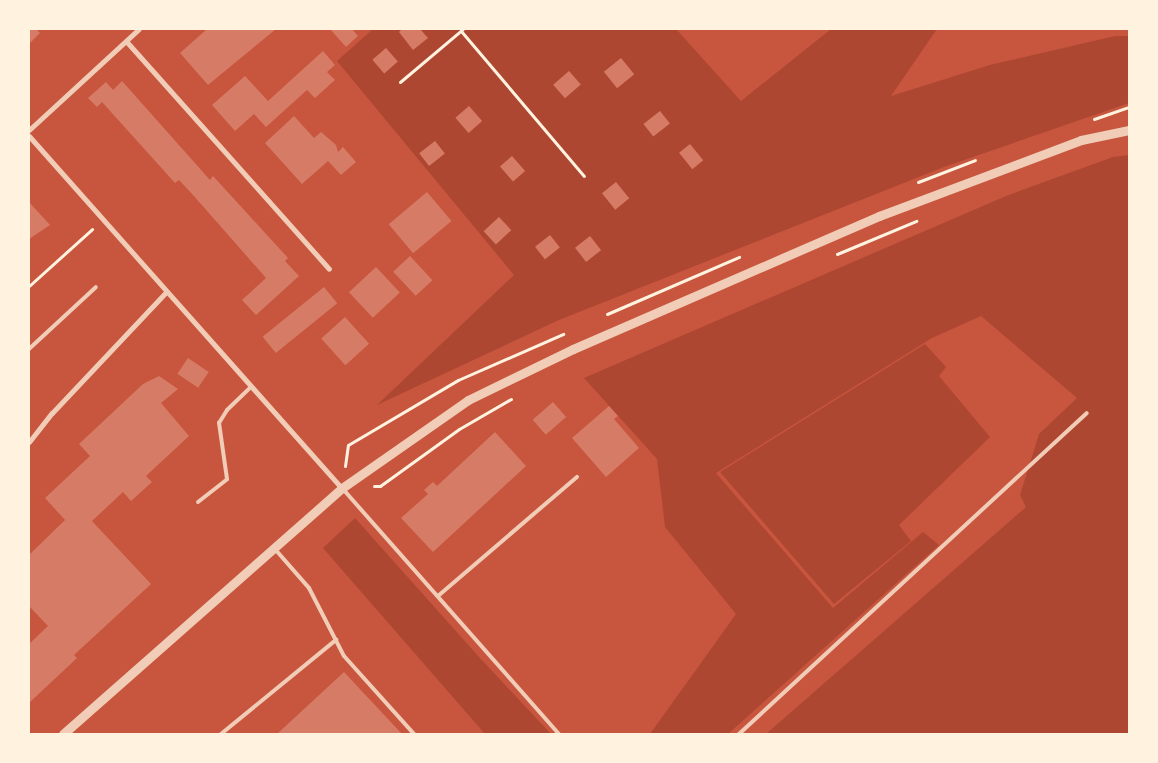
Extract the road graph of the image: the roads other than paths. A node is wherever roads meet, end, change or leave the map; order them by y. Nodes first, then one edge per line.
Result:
1 (139, 29) edge
2 (126, 40) junction
3 (29, 130) edge
4 (1129, 130) edge
5 (29, 136) edge
6 (329, 269) dead end
7 (96, 287) dead end
8 (166, 292) junction
9 (29, 349) edge
10 (251, 387) junction
11 (1088, 413) dead end
12 (29, 442) edge
13 (577, 477) dead end
14 (342, 488) junction
15 (198, 502) dead end
16 (274, 548) junction
17 (438, 596) junction
18 (336, 640) junction
19 (64, 734) edge
20 (221, 734) edge
21 (414, 734) edge
22 (559, 734) edge
23 (739, 734) edge

1 - 2 street
2 - 3 street
2 - 6 street
4 - 14 street
5 - 8 street
7 - 9 lane
8 - 10 street
8 - 12 street
10 - 14 street
10 - 15 lane
11 - 23 lane
13 - 17 lane
14 - 16 street
14 - 17 lane
16 - 18 lane
16 - 19 street
17 - 22 lane
18 - 20 lane
18 - 21 lane

